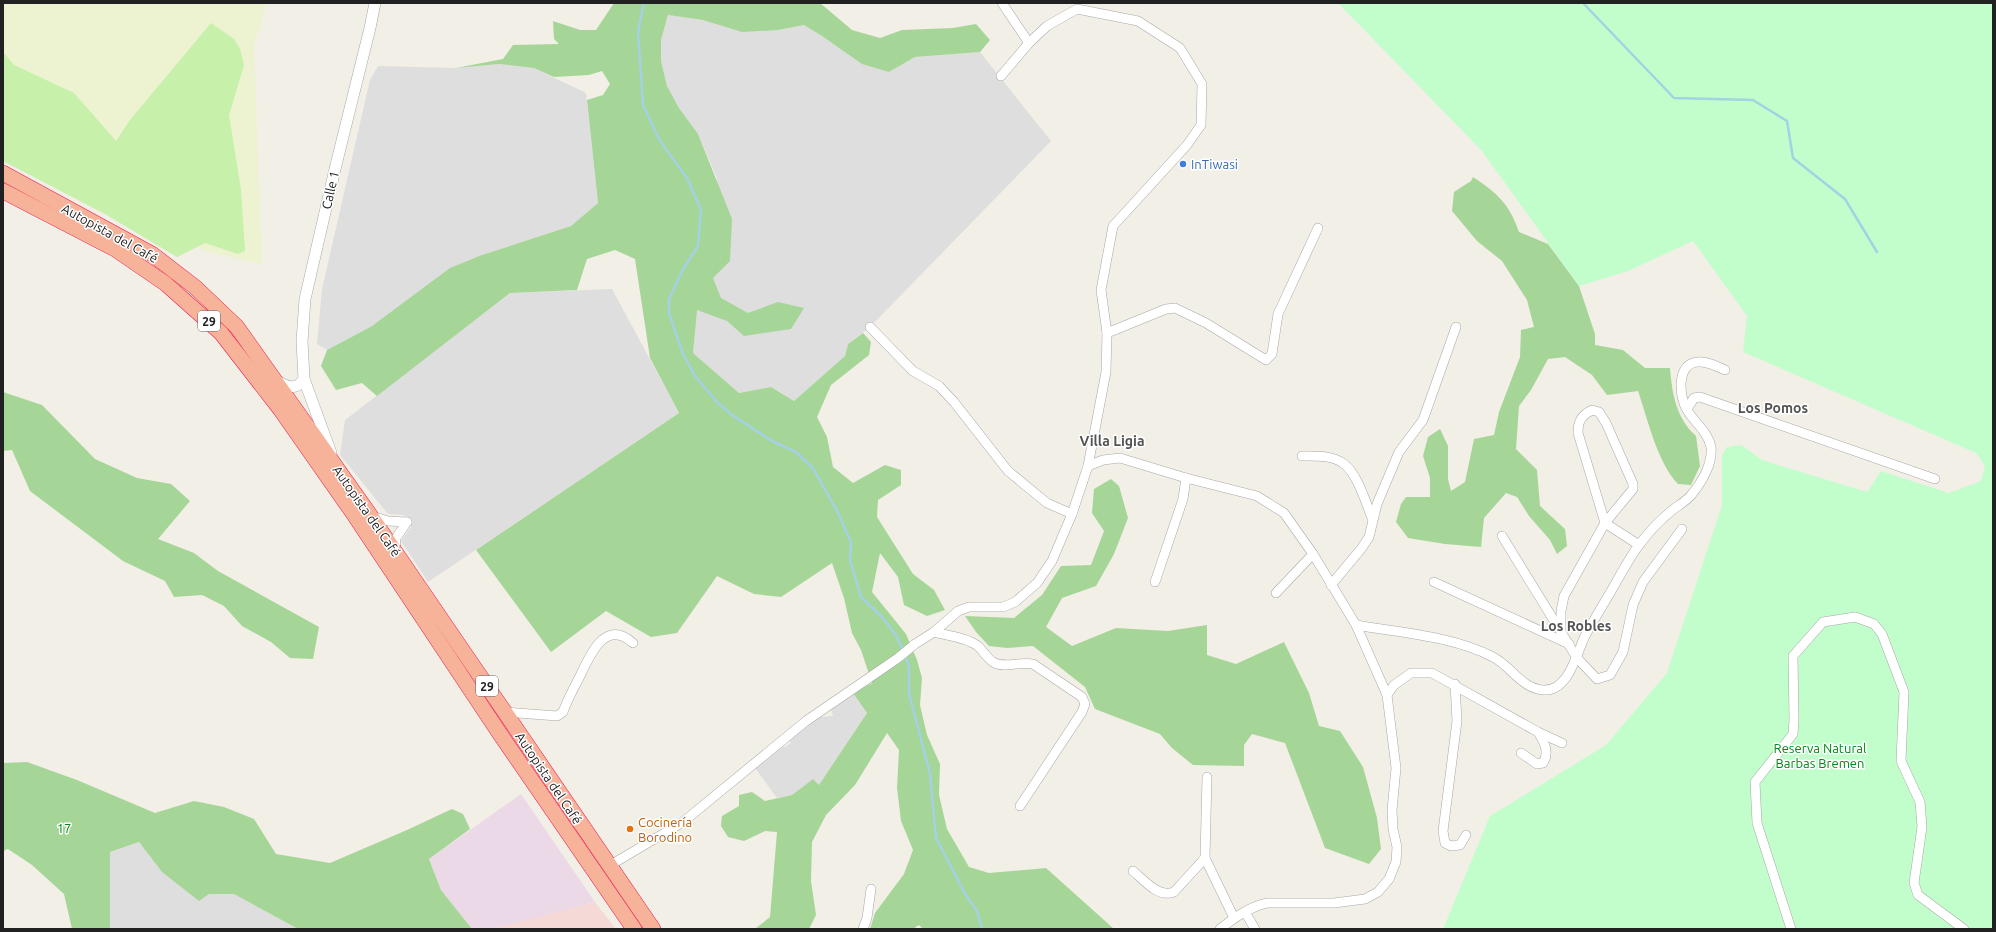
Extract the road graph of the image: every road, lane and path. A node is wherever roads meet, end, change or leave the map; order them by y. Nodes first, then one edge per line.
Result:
1 (374, 3) edge
2 (1002, 3) edge
3 (1029, 43) junction
4 (1001, 76) dead end
5 (3, 174) edge
6 (3, 191) edge
7 (1318, 228) dead end
8 (870, 327) dead end
9 (1456, 327) dead end
10 (1107, 333) junction
11 (1725, 370) dead end
12 (274, 379) junction
13 (304, 379) junction
14 (1687, 409) junction
15 (1302, 456) dead end
16 (334, 463) junction
17 (1088, 466) junction
18 (1186, 478) junction
19 (1935, 479) dead end
20 (1072, 514) junction
21 (370, 515) junction
22 (1372, 518) junction
23 (1605, 523) junction
24 (1682, 529) dead end
25 (1502, 536) dead end
26 (1639, 545) junction
27 (395, 551) junction
28 (1313, 554) junction
29 (1155, 582) dead end
30 (1434, 582) dead end
31 (1331, 585) junction
32 (1276, 593) dead end
33 (1356, 625) junction
34 (1561, 631) junction
35 (934, 632) junction
36 (633, 642) dead end
37 (1569, 644) junction
38 (1578, 658) junction
39 (1455, 684) junction
40 (1387, 695) junction
41 (504, 712) junction
42 (1538, 732) junction
43 (1562, 743) dead end
44 (1521, 753) dead end
45 (1207, 777) dead end
46 (1020, 806) dead end
47 (1466, 835) dead end
48 (1205, 858) junction
49 (609, 866) junction
50 (1133, 871) dead end
51 (871, 889) dead end
52 (1245, 912) junction
53 (1234, 918) junction
54 (634, 929) edge
55 (653, 929) edge
56 (863, 929) edge
57 (1220, 929) edge
58 (1255, 929) edge
59 (1791, 929) edge
60 (1964, 929) edge

1 - 13 street, Calle 1
2 - 3 street
3 - 4 street
3 - 10 street
5 - 12 highway, Autopista del Café / 29
6 - 54 highway, Autopista del Café / 29
7 - 10 street
8 - 20 street
9 - 22 street
10 - 17 street
11 - 14 street
12 - 13 street
12 - 16 highway, Autopista del Café / 29
13 - 16 street, Calle 1
14 - 19 street
14 - 26 street
15 - 22 street
16 - 21 highway, Autopista del Café / 29
17 - 18 street
17 - 20 street
18 - 28 street
18 - 29 street
20 - 35 street
21 - 27 highway, Autopista del Café / 29
21 - 27 street
22 - 31 street
23 - 23 street
23 - 26 street
23 - 34 street
24 - 38 street
25 - 34 street
26 - 38 street
27 - 41 highway, Autopista del Café / 29
28 - 31 street
28 - 32 street
30 - 37 street
31 - 33 street
33 - 38 street
33 - 40 street
34 - 37 street
35 - 46 street
35 - 49 street
36 - 41 street
37 - 38 street
39 - 40 street
39 - 42 street
39 - 47 street
40 - 52 street
41 - 49 highway, Autopista del Café / 29
42 - 43 street
42 - 44 street
45 - 48 street
48 - 50 street
48 - 53 street
49 - 55 highway, Autopista del Café / 29
51 - 56 street
52 - 53 street
52 - 58 street
53 - 57 street
59 - 60 street

